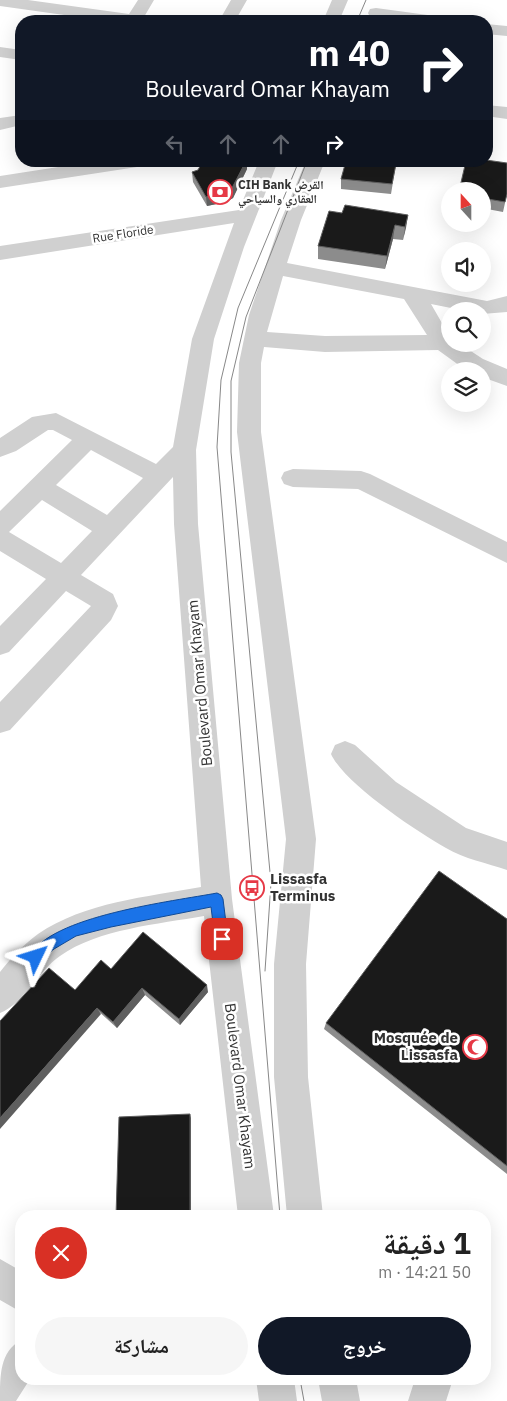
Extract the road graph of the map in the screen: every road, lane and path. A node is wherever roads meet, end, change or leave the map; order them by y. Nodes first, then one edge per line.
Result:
1 (146, 0) edge
2 (239, 0) edge
3 (340, 0) edge
4 (0, 1) edge
5 (58, 4) edge
6 (377, 11) edge
7 (108, 15) edge
8 (138, 15) edge
9 (230, 15) edge
10 (334, 15) edge
11 (400, 15) edge
12 (493, 29) edge
13 (507, 32) edge
14 (0, 52) edge
15 (15, 54) edge
16 (493, 111) edge
17 (507, 113) edge
18 (15, 121) edge
19 (0, 124) edge
20 (98, 167) edge
21 (266, 167) edge
22 (314, 167) edge
23 (0, 182) edge
24 (246, 215) junction
25 (0, 253) edge
26 (275, 268) junction
27 (410, 293) junction
28 (507, 303) edge
29 (255, 340) junction
30 (441, 340) edge
31 (441, 342) edge
32 (456, 352) edge
33 (507, 378) edge
34 (89, 438) junction
35 (0, 448) edge
36 (184, 450) junction
37 (159, 476) junction
38 (293, 478) dead end
39 (40, 487) junction
40 (0, 526) edge
41 (109, 529) junction
42 (0, 539) edge
43 (507, 553) edge
44 (63, 577) junction
45 (0, 644) edge
46 (4, 709) edge
47 (345, 754) dead end
48 (507, 856) edge
49 (217, 899) junction
50 (3, 986) edge
51 (255, 1210) edge
52 (304, 1210) edge
53 (0, 1278) edge
54 (15, 1289) edge
55 (15, 1369) edge
56 (276, 1385) edge
57 (338, 1385) edge
58 (432, 1385) edge
59 (0, 1392) edge
60 (278, 1401) edge
61 (341, 1401) edge
62 (427, 1401) edge

1 - 8 street
2 - 9 street
3 - 10 street
4 - 5 street
5 - 7 street
6 - 11 street
12 - 13 street
14 - 15 street
16 - 17 street
18 - 19 street
20 - 23 street
21 - 24 street, Boulevard Omar Khayam
22 - 26 street
24 - 25 street, Rue Floride
24 - 36 street, Boulevard Omar Khayam
26 - 27 street
26 - 29 street
27 - 28 street
27 - 30 street
29 - 31 street
29 - 52 street
32 - 33 street
34 - 35 street
34 - 37 street
34 - 39 street
36 - 37 street
36 - 49 street, Boulevard Omar Khayam
37 - 41 street
38 - 43 street
39 - 40 street
39 - 41 street
41 - 44 street
42 - 44 street
44 - 45 street
44 - 46 street
47 - 48 street
49 - 50 street
49 - 51 street, Boulevard Omar Khayam
53 - 54 street
55 - 59 street
56 - 60 street
57 - 61 street
58 - 62 street

